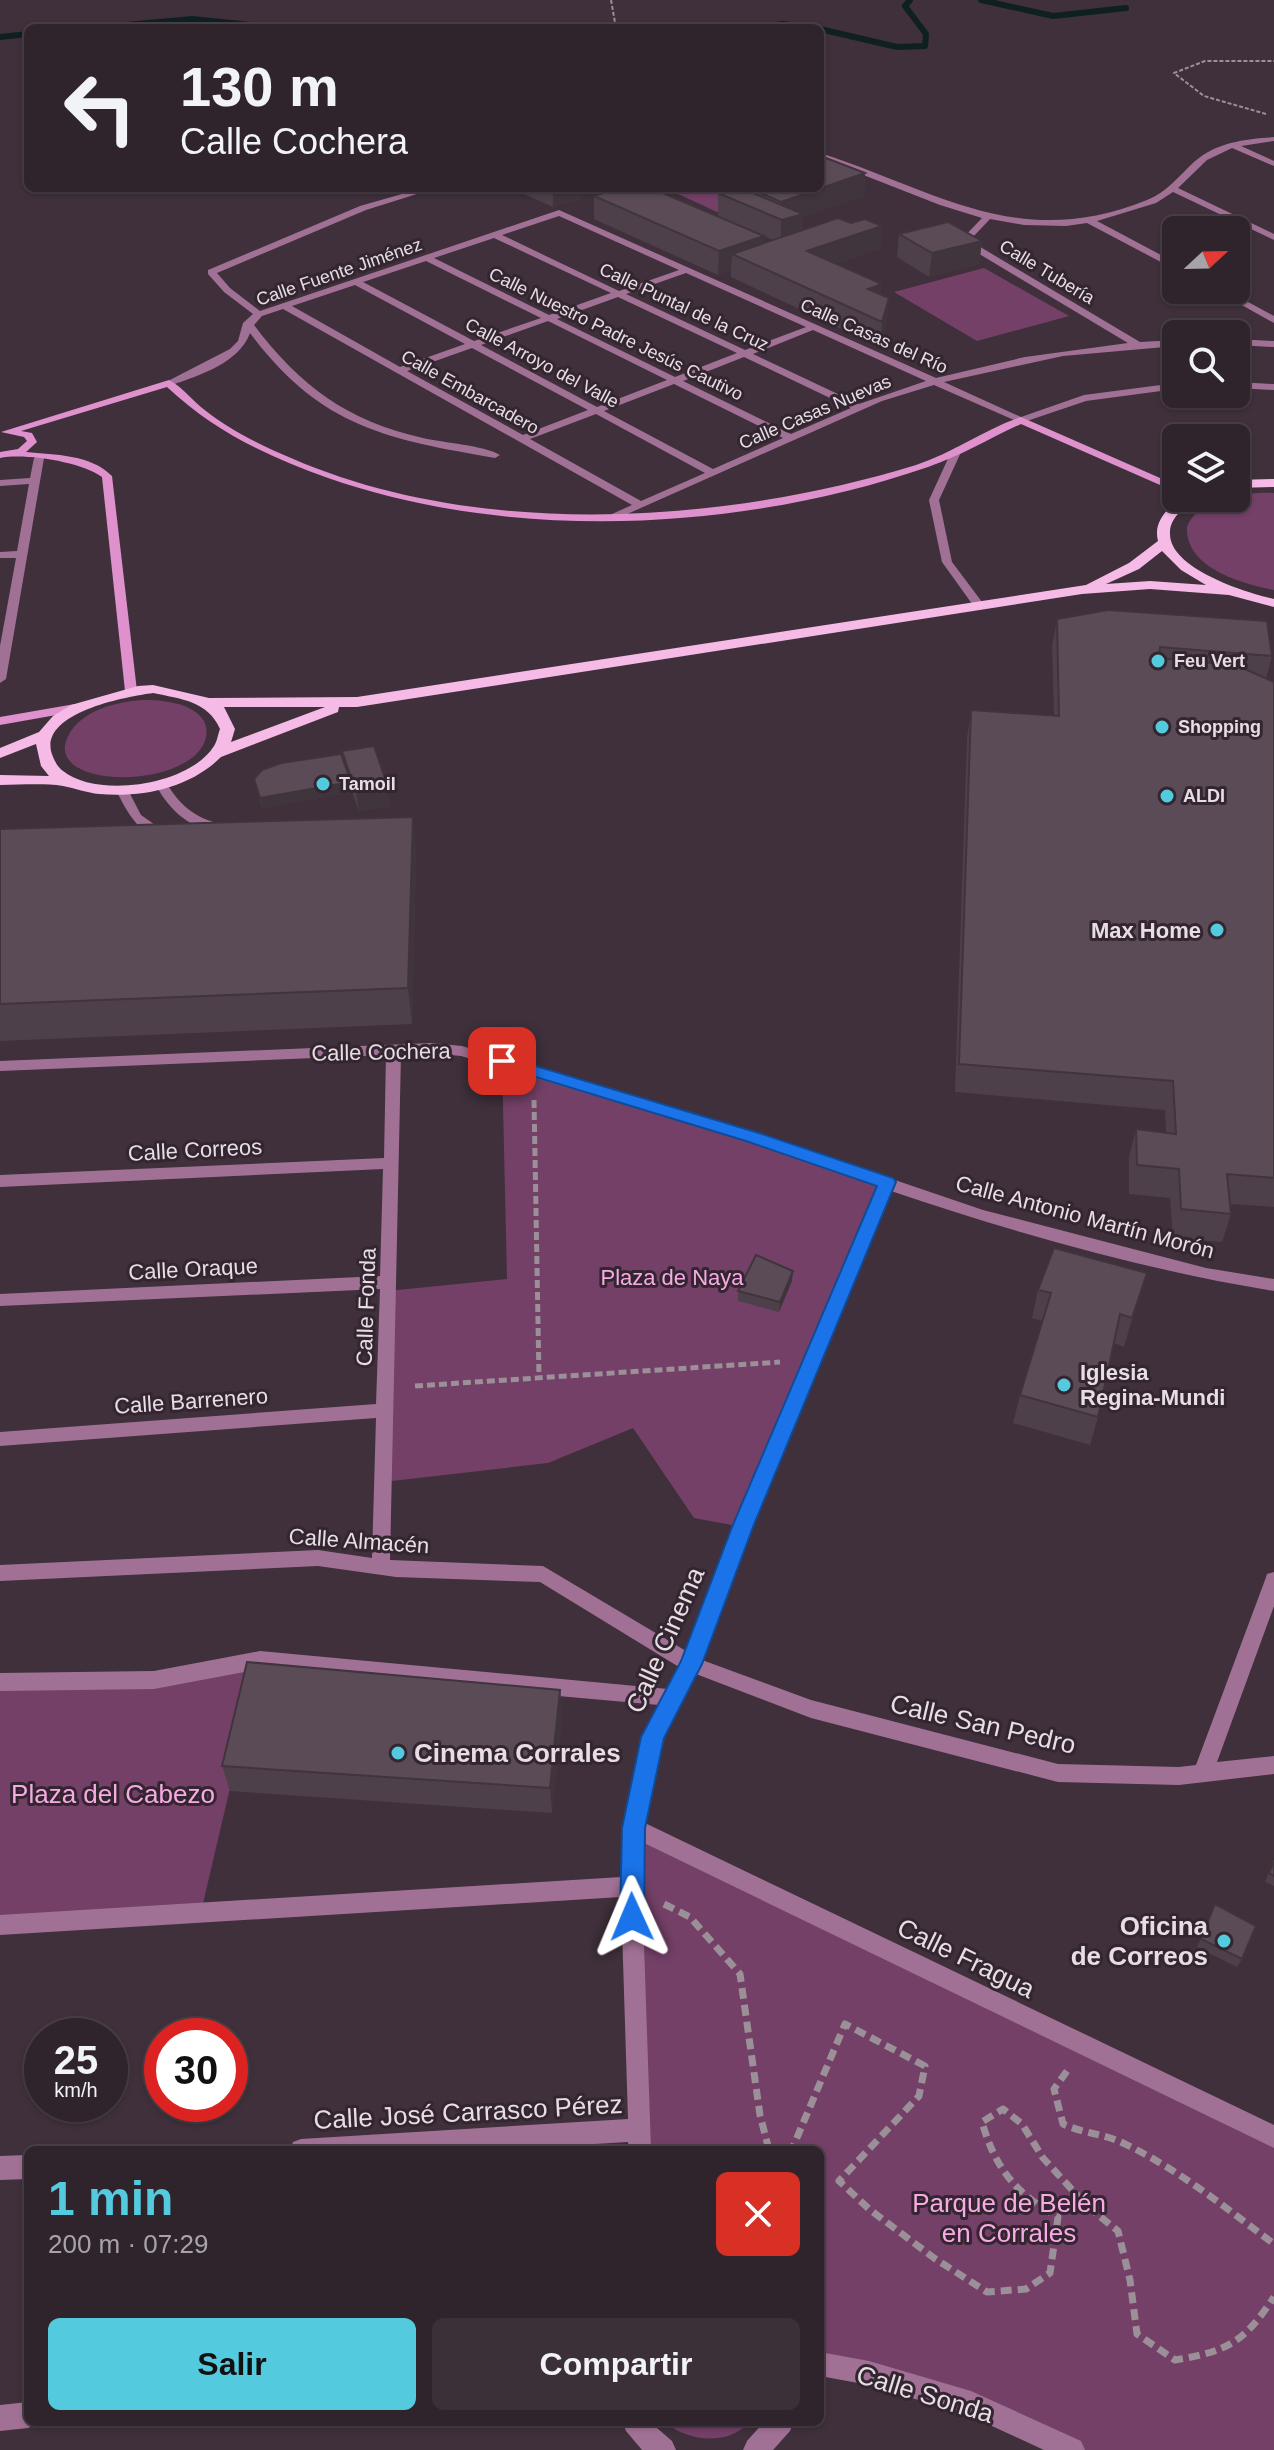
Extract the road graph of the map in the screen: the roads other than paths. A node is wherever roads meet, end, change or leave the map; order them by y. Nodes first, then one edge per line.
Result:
1 (1274, 139) edge
2 (1235, 146) junction
3 (824, 156) edge
4 (1274, 164) edge
5 (1173, 189) junction
6 (418, 192) edge
7 (559, 213) joint
8 (987, 217) junction
9 (1090, 221) junction
10 (495, 235) junction
11 (1274, 237) edge
12 (427, 258) junction
13 (1162, 260) edge
14 (687, 270) junction
15 (356, 282) junction
16 (618, 294) junction
17 (1245, 304) edge
18 (285, 306) junction
19 (259, 314) junction
20 (548, 318) junction
21 (1274, 320) edge
22 (248, 323) junction
23 (814, 327) junction
24 (1250, 343) edge
25 (1162, 344) edge
26 (1274, 344) edge
27 (473, 345) junction
28 (1138, 345) junction
29 (744, 354) junction
30 (400, 370) junction
31 (674, 381) junction
32 (935, 381) junction
33 (169, 383) junction
34 (1250, 386) edge
35 (1274, 387) edge
36 (1162, 388) edge
37 (859, 408) junction
38 (596, 410) junction
39 (59, 417) junction
40 (1021, 420) junction
41 (3, 432) edge
42 (791, 438) junction
43 (522, 439) junction
44 (32, 440) junction
45 (957, 450) junction
46 (14, 453) junction
47 (0, 455) edge
48 (495, 455) dead end
49 (39, 458) junction
50 (64, 458) junction
51 (713, 473) junction
52 (34, 481) junction
53 (0, 483) edge
54 (1162, 483) edge
55 (1274, 483) edge
56 (1250, 484) edge
57 (640, 505) junction
58 (1170, 512) edge
59 (616, 516) junction
60 (1164, 543) junction
61 (22, 554) junction
62 (0, 555) edge
63 (1082, 590) junction
64 (1228, 591) junction
65 (1274, 603) edge
66 (979, 606) junction
67 (4, 630) edge
68 (0, 679) edge
69 (131, 691) junction
70 (357, 702) junction
71 (208, 703) junction
72 (75, 708) junction
73 (0, 721) edge
74 (48, 734) junction
75 (221, 752) junction
76 (0, 753) edge
77 (0, 780) edge
78 (66, 781) junction
79 (163, 787) junction
80 (123, 792) junction
81 (237, 831) edge
82 (173, 839) edge
83 (394, 1049) junction
84 (0, 1066) edge
85 (392, 1163) junction
86 (0, 1181) edge
87 (887, 1182) junction
88 (389, 1282) junction
89 (1274, 1285) edge
90 (0, 1300) edge
91 (385, 1410) junction
92 (0, 1439) edge
93 (381, 1567) junction
94 (0, 1573) edge
95 (1274, 1580) edge
96 (691, 1664) junction
97 (0, 1682) edge
98 (673, 1698) junction
99 (1274, 1765) edge
100 (1203, 1773) junction
101 (634, 1828) junction
102 (631, 1886) junction
103 (0, 1925) edge
104 (1274, 2137) edge
105 (639, 2140) edge
106 (436, 2146) edge
107 (24, 2167) edge
108 (0, 2168) edge
109 (824, 2365) edge
110 (24, 2415) edge
111 (0, 2418) edge
112 (638, 2426) edge
113 (777, 2426) edge
114 (663, 2450) edge
115 (756, 2450) edge
116 (1072, 2450) edge

1 - 2 street
2 - 4 street
2 - 5 street
3 - 8 street
5 - 9 street
5 - 11 street
6 - 19 street
7 - 10 street, Calle Fuente Jiménez
7 - 14 street, Calle Casas del Río
8 - 9 street
8 - 28 street, Calle Tubería
9 - 13 street
10 - 12 street, Calle Fuente Jiménez
10 - 16 street, Calle Puntal de la Cruz
12 - 15 street, Calle Fuente Jiménez
12 - 20 street, Calle Nuestro Padre Jesús Cautivo
14 - 16 street
14 - 23 street, Calle Casas del Río
15 - 18 street, Calle Fuente Jiménez
15 - 27 street, Calle Arroyo del Valle
16 - 20 street
16 - 29 street, Calle Puntal de la Cruz
17 - 21 street
18 - 19 street, Calle Fuente Jiménez
18 - 30 street, Calle Embarcadero
19 - 22 street, Calle Fuente Jiménez
20 - 27 street
20 - 31 street, Calle Nuestro Padre Jesús Cautivo
22 - 33 street, Calle Fuente Jiménez
22 - 48 street
23 - 29 street
23 - 32 street, Calle Casas del Río
24 - 26 street
25 - 28 street, Calle Casas Nuevas
27 - 30 street
27 - 38 street, Calle Arroyo del Valle
28 - 32 street, Calle Casas Nuevas
29 - 31 street
29 - 37 street, Calle Puntal de la Cruz
30 - 43 street, Calle Embarcadero
31 - 38 street
31 - 42 street, Calle Nuestro Padre Jesús Cautivo
32 - 37 street, Calle Casas Nuevas
32 - 40 street, Calle Casas del Río
33 - 39 street, Calle Fuente Jiménez
33 - 59 street
34 - 35 street
36 - 40 street
37 - 42 street, Calle Casas Nuevas
38 - 43 street
38 - 51 street, Calle Arroyo del Valle
39 - 41 street, Calle Fuente Jiménez
39 - 44 street, Calle Fuente Jiménez
40 - 45 street
40 - 54 street, Calle Casas del Río
41 - 44 street
42 - 51 street, Calle Casas Nuevas
43 - 57 street, Calle Embarcadero
44 - 46 street, Calle Fuente Jiménez
44 - 50 street
45 - 59 street
45 - 66 street
46 - 47 street
46 - 49 street
49 - 50 street
49 - 52 street
50 - 69 street
51 - 57 street, Calle Casas Nuevas
52 - 53 street
52 - 61 street
55 - 56 main road
57 - 59 street, Calle Casas Nuevas
58 - 60 main road
60 - 63 main road
60 - 64 main road
61 - 62 street
61 - 67 street
63 - 64 main road
63 - 66 main road
64 - 65 main road
66 - 70 main road
67 - 68 street
69 - 71 main road
69 - 72 main road
70 - 71 main road
70 - 75 main road
71 - 75 main road
72 - 73 street
72 - 74 main road
74 - 76 main road
74 - 78 main road
75 - 79 main road
77 - 78 main road
78 - 80 main road
79 - 80 main road
79 - 81 street
80 - 82 street
83 - 84 street, Calle Cochera
83 - 85 street, Calle Fonda
83 - 87 street, Calle Cochera
85 - 86 street, Calle Correos
85 - 88 street, Calle Fonda
87 - 89 street, Calle Antonio Martín Morón
87 - 96 street, Calle Cinema
88 - 90 street, Calle Oraque
88 - 91 street, Calle Fonda
91 - 92 street, Calle Barrenero
91 - 93 street, Calle Fonda
93 - 94 street, Calle Almacén
93 - 96 street, Calle Almacén
95 - 100 street
96 - 98 street, Calle Cinema
96 - 100 street, Calle San Pedro
97 - 98 street
98 - 101 street, Calle Cinema
99 - 100 street, Calle San Pedro
101 - 102 street, Calle Cinema
101 - 104 street, Calle Fragua
102 - 103 street
102 - 105 street, Calle Cinema
105 - 106 street, Calle José Carrasco Pérez
107 - 108 street
109 - 116 street, Calle Sonda
110 - 111 street
112 - 114 street
113 - 115 street

